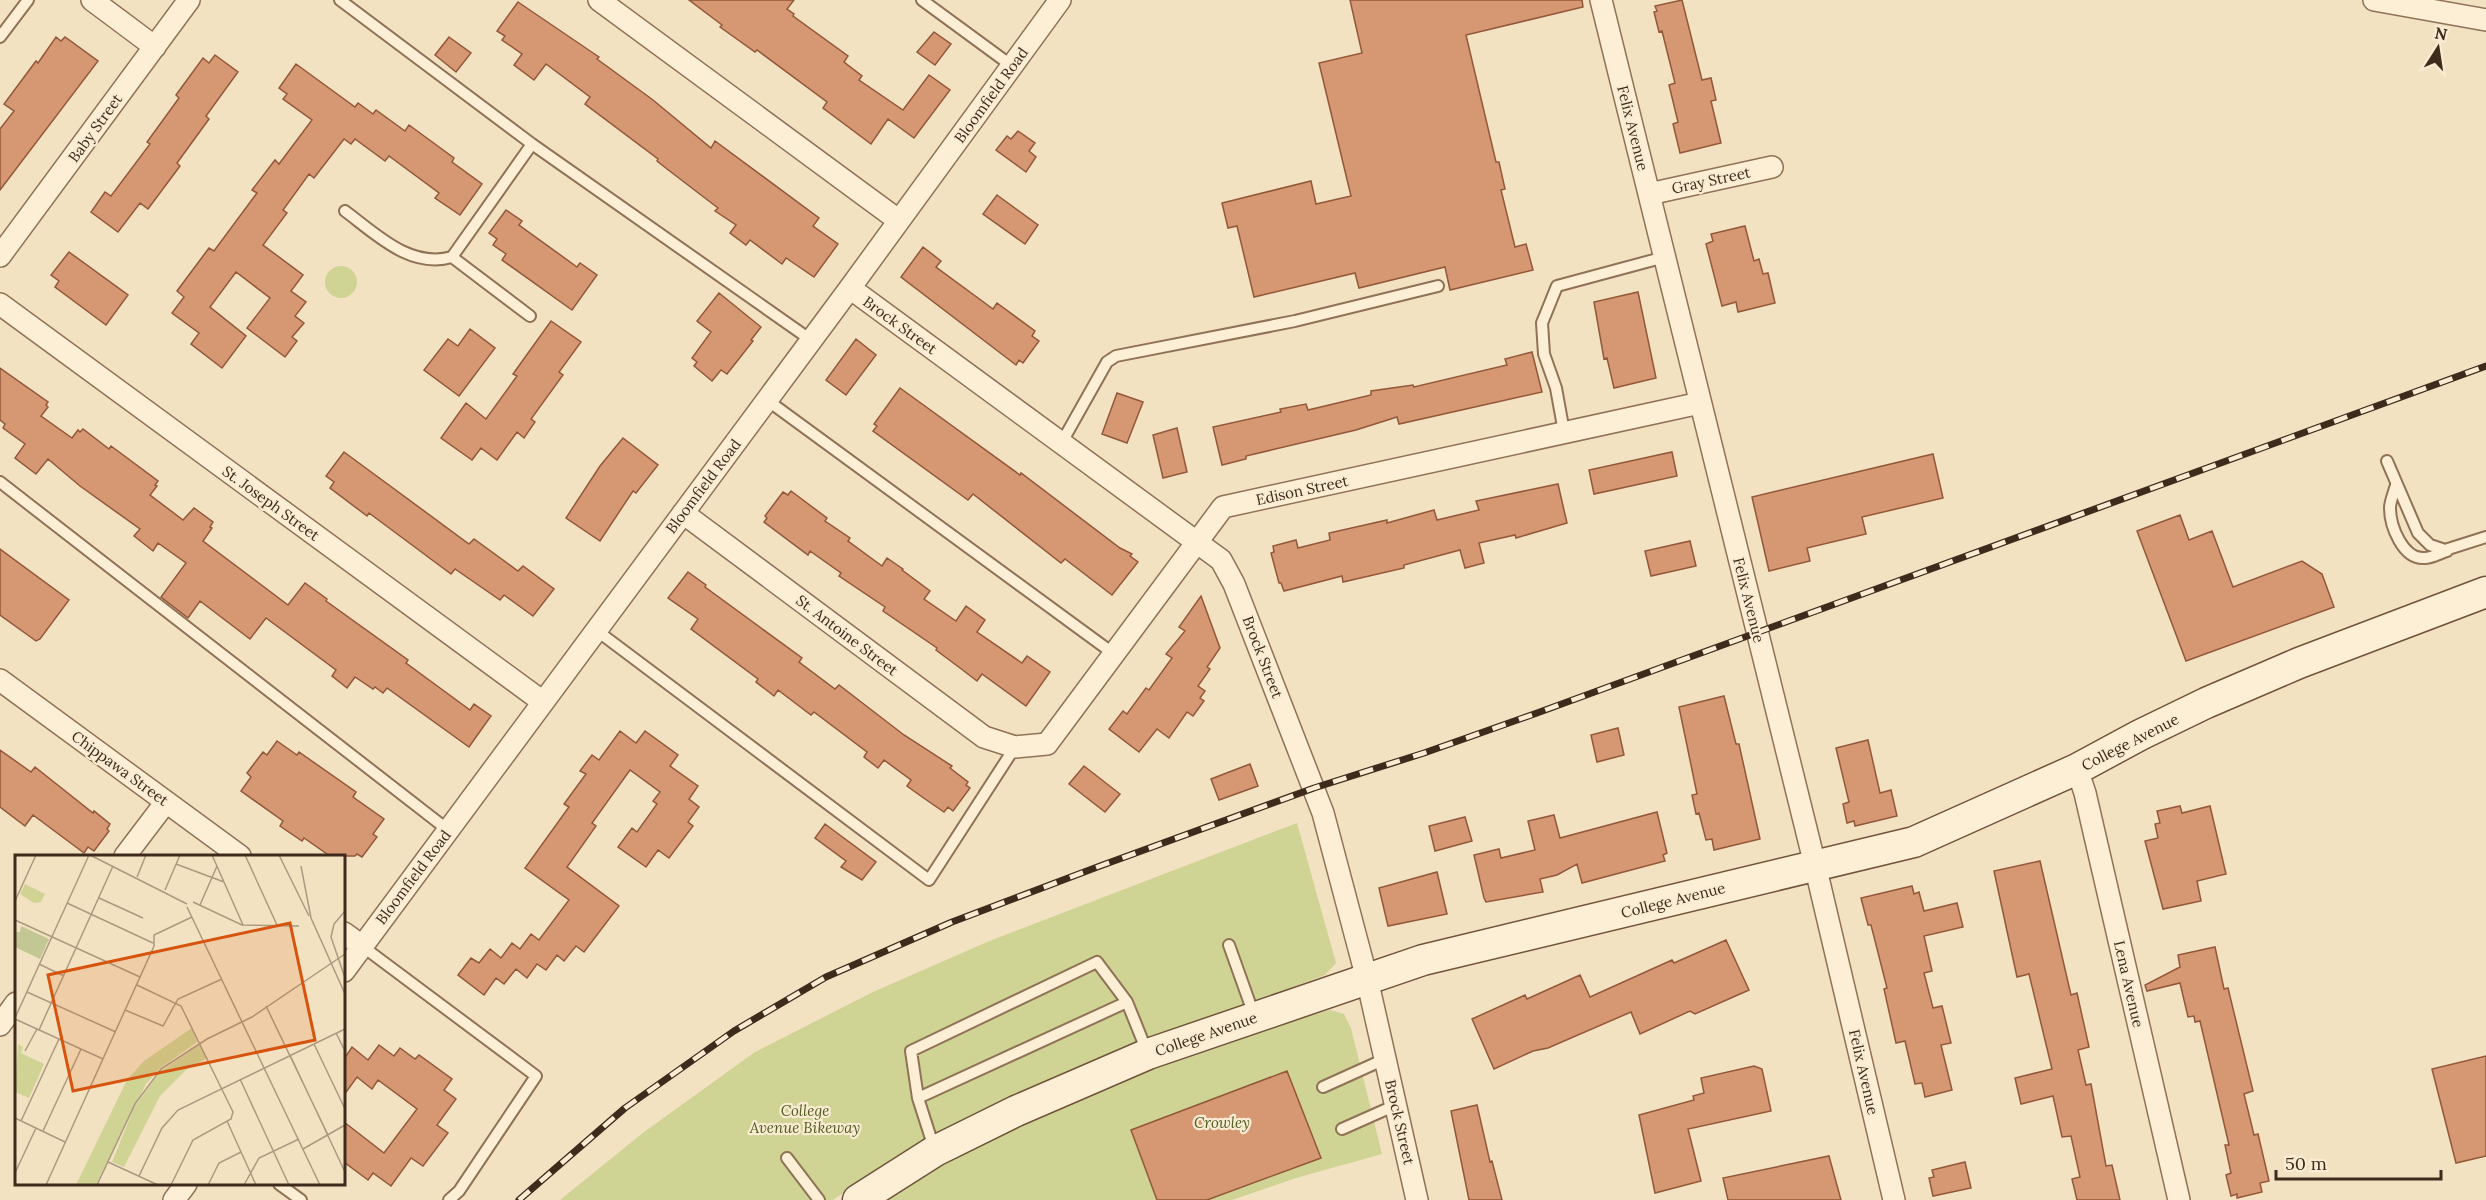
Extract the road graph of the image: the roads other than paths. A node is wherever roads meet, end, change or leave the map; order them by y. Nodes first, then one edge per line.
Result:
1 (28, 0) edge
2 (92, 0) edge
3 (189, 0) edge
4 (340, 0) edge
5 (599, 0) edge
6 (922, 0) edge
7 (1060, 0) edge
8 (1601, 0) edge
9 (2374, 0) edge
10 (2486, 20) edge
11 (0, 37) edge
12 (155, 47) junction
13 (1012, 66) junction
14 (532, 144) junction
15 (1772, 166) dead end
16 (1649, 194) junction
17 (345, 211) dead end
18 (898, 220) junction
19 (0, 256) edge
20 (452, 257) junction
21 (1665, 257) junction
22 (1438, 286) dead end
23 (850, 288) junction
24 (0, 304) edge
25 (530, 316) dead end
26 (811, 340) junction
27 (767, 400) junction
28 (1701, 403) junction
29 (1564, 432) junction
30 (1062, 442) junction
31 (2387, 461) dead end
32 (0, 482) edge
33 (2396, 485) junction
34 (683, 513) junction
35 (2486, 537) edge
36 (1197, 542) junction
37 (2453, 549) junction
38 (2486, 592) edge
39 (596, 630) junction
40 (1114, 654) junction
41 (0, 680) edge
42 (543, 702) junction
43 (1015, 747) junction
44 (2077, 769) junction
45 (166, 802) junction
46 (448, 830) junction
47 (126, 855) edge
48 (239, 855) edge
49 (1815, 865) junction
50 (345, 934) edge
51 (1229, 945) dead end
52 (362, 946) junction
53 (345, 970) edge
54 (1367, 979) junction
55 (1127, 1002) junction
56 (15, 1004) edge
57 (1255, 1018) junction
58 (0, 1025) edge
59 (1148, 1054) junction
60 (1385, 1059) junction
61 (1323, 1087) dead end
62 (918, 1098) junction
63 (1396, 1105) junction
64 (1342, 1129) dead end
65 (935, 1151) junction
66 (787, 1158) dead end
67 (185, 1185) edge
68 (280, 1185) edge
69 (174, 1200) edge
70 (301, 1200) edge
71 (449, 1200) edge
72 (819, 1200) edge
73 (858, 1200) edge
74 (1417, 1200) edge
75 (1894, 1200) edge
76 (2179, 1200) edge

1 - 11 lane
2 - 12 street
3 - 12 street, Baby Street
4 - 14 lane
5 - 18 street
6 - 13 lane
7 - 13 street, Bloomfield Road
8 - 16 street, Felix Avenue
9 - 10 street
12 - 19 street, Baby Street
13 - 18 street, Bloomfield Road
14 - 20 lane
14 - 26 lane
15 - 16 street, Gray Street
16 - 21 street, Felix Avenue
17 - 20 lane
18 - 23 street, Bloomfield Road
20 - 25 lane
21 - 28 street, Felix Avenue
21 - 29 lane
22 - 30 lane
23 - 26 street, Bloomfield Road
23 - 30 street, Brock Street
24 - 42 street, St. Joseph Street
26 - 27 street, Bloomfield Road
27 - 34 street, Bloomfield Road
27 - 40 lane
28 - 29 street, Edison Street
28 - 49 street, Felix Avenue
29 - 36 street, Edison Street
30 - 36 street, Brock Street
31 - 33 lane
32 - 46 lane
33 - 37 lane
33 - 37 lane
34 - 39 street, Bloomfield Road
34 - 43 street, St. Antoine Street
35 - 37 lane
36 - 40 street, Edison Street
36 - 54 street, Brock Street
38 - 44 street, College Avenue
39 - 42 street, Bloomfield Road
39 - 43 lane
40 - 43 street, Edison Street
41 - 45 street, Chippawa Street
42 - 46 street, Bloomfield Road
44 - 49 street, College Avenue
44 - 76 street, Lena Avenue
45 - 47 street
45 - 48 street, Chippawa Street
46 - 52 street, Bloomfield Road
49 - 54 street, College Avenue
49 - 75 street, Felix Avenue
50 - 52 street
51 - 57 lane
52 - 53 street, Bloomfield Road
52 - 71 lane
54 - 57 street, College Avenue
54 - 60 street, Brock Street
55 - 59 lane
55 - 62 lane
55 - 62 lane
56 - 58 street
57 - 59 street, College Avenue
59 - 65 street, College Avenue
60 - 61 lane
60 - 63 street, Brock Street
62 - 65 lane
63 - 64 lane
63 - 74 street, Brock Street
65 - 73 street, College Avenue
66 - 72 lane
67 - 69 street
68 - 70 lane

